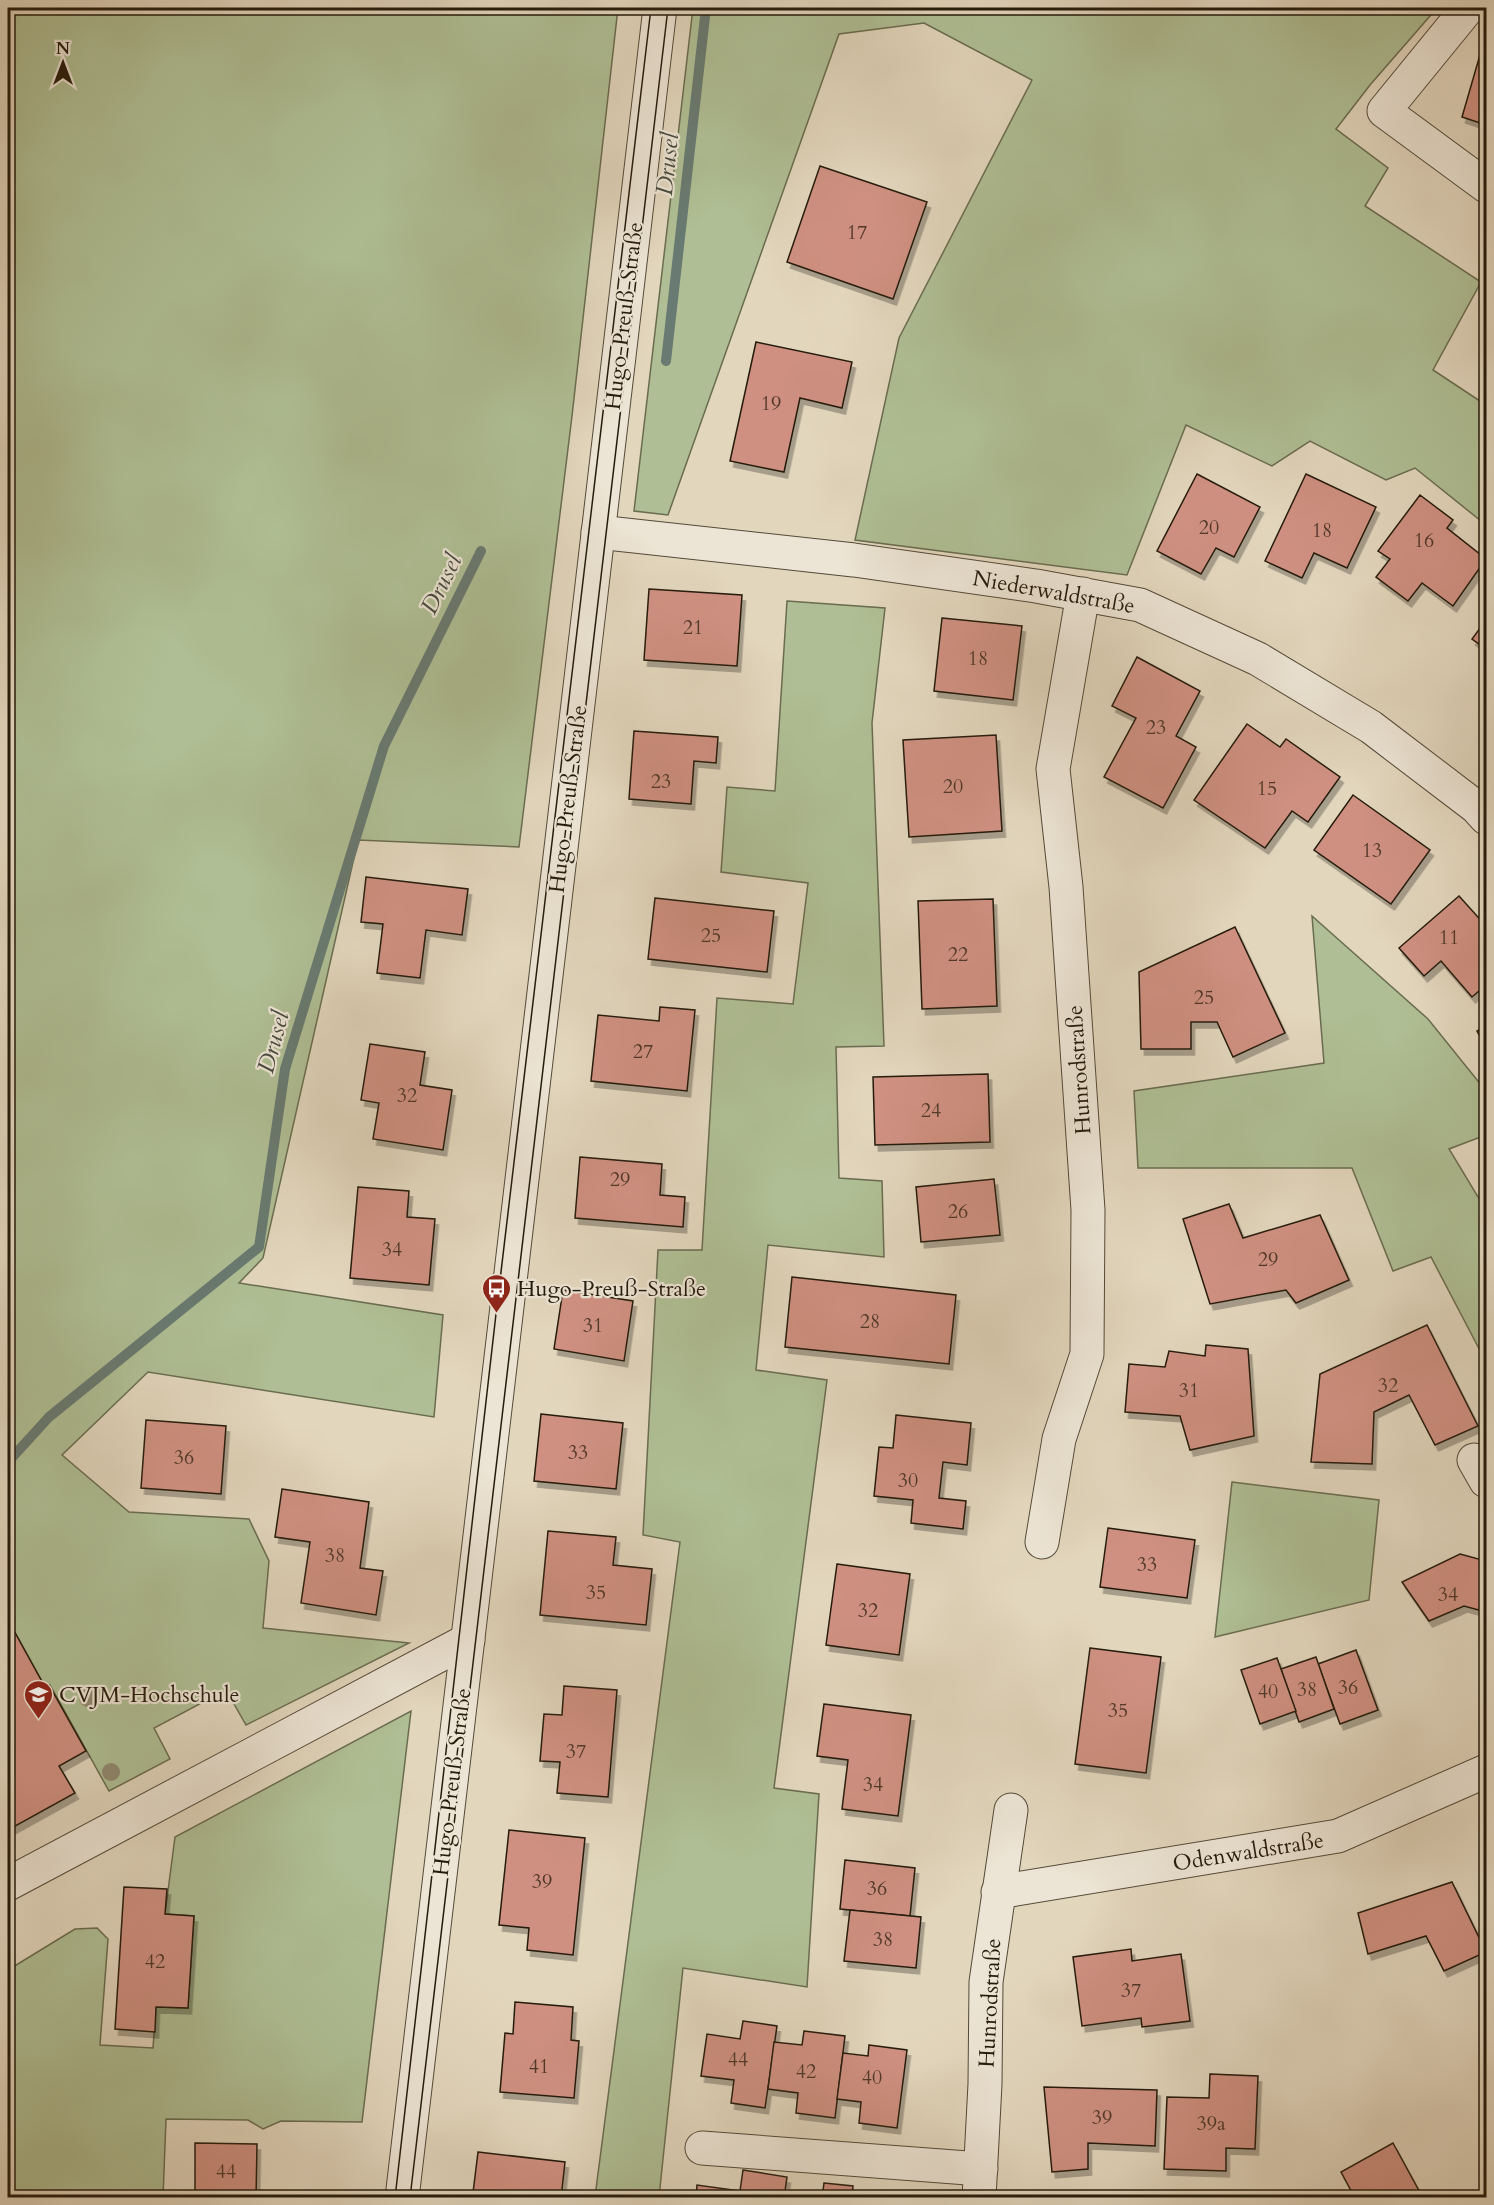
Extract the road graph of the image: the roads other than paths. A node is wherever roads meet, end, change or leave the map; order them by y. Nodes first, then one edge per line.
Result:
1 (660, 8) edge
2 (1468, 8) edge
3 (1486, 186) edge
4 (598, 531) junction
5 (1083, 594) junction
6 (1486, 818) edge
7 (1042, 1542) dead end
8 (468, 1640) junction
9 (1486, 1771) edge
10 (1011, 1810) dead end
11 (8, 1884) edge
12 (998, 1893) junction
13 (702, 2148) dead end
14 (980, 2183) edge
15 (402, 2198) edge

1 - 4 street, Hugo-Preuß-Straße
2 - 3 street
4 - 5 street, Niederwaldstraße
4 - 8 street, Hugo-Preuß-Straße
5 - 6 street, Niederwaldstraße
5 - 7 street, Hunrodstraße
8 - 11 street
8 - 15 street, Hugo-Preuß-Straße
9 - 12 street, Odenwaldstraße
10 - 12 street, Hunrodstraße
12 - 14 street, Hunrodstraße
13 - 14 street

